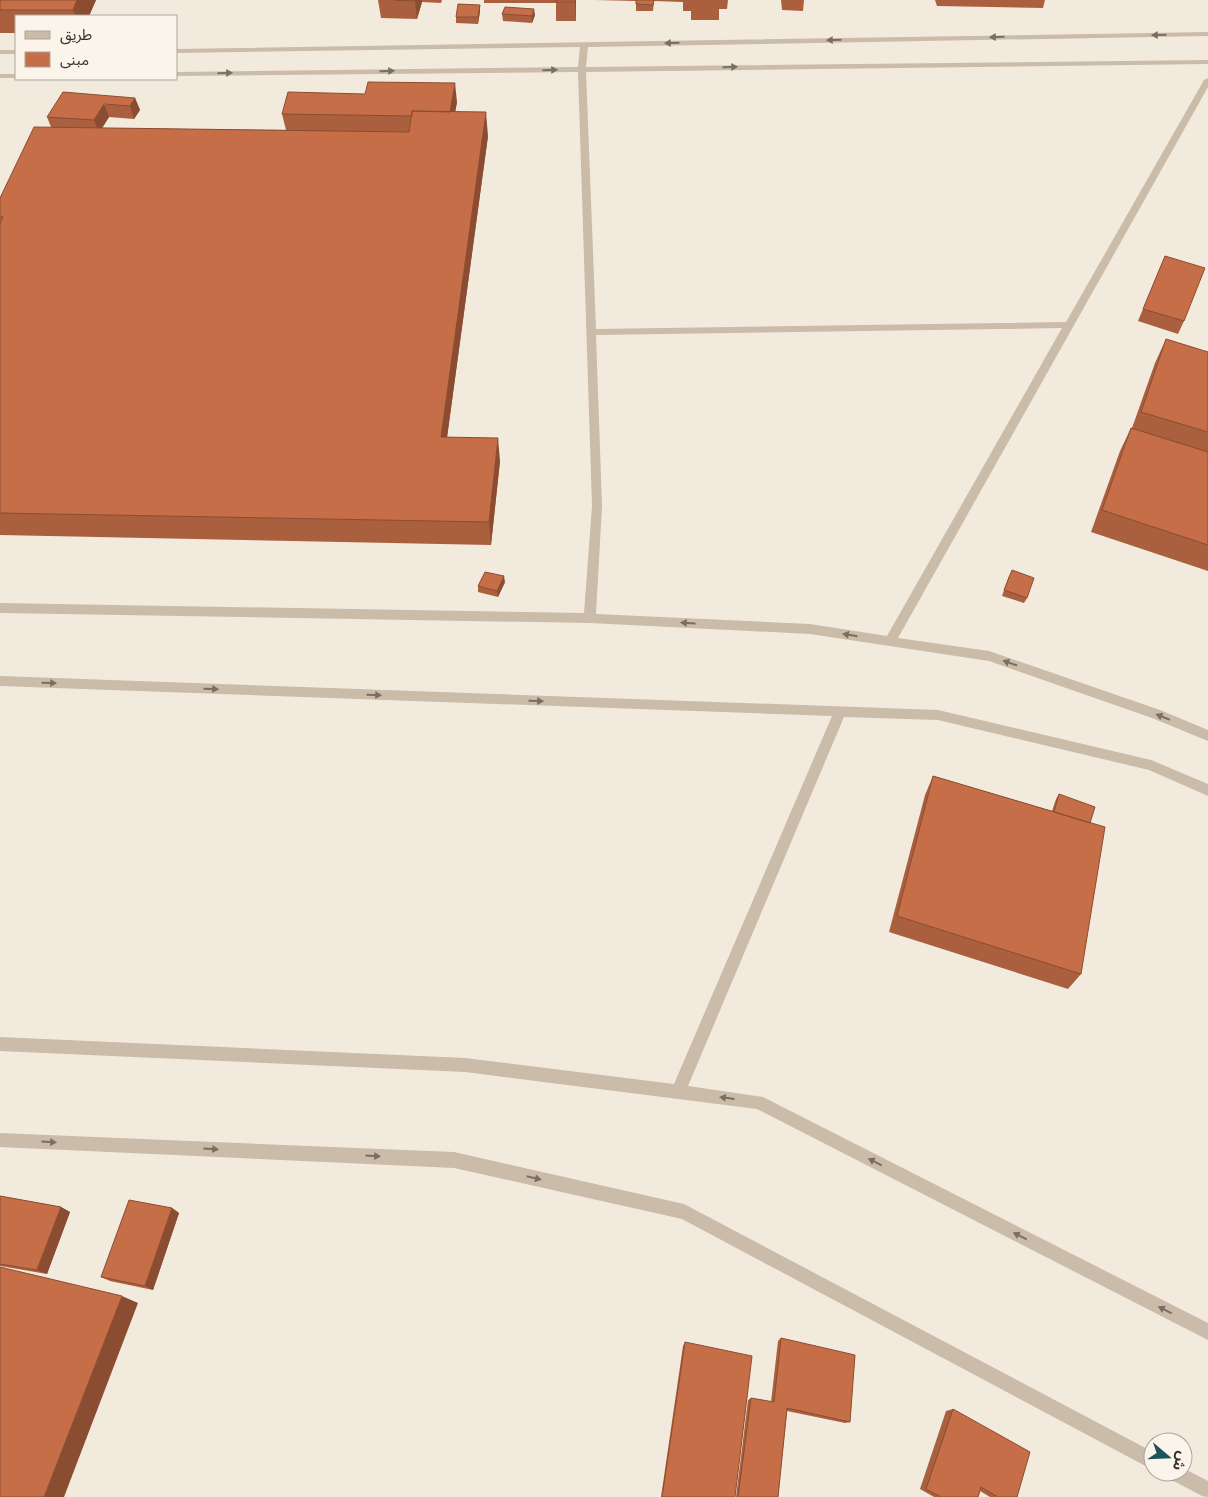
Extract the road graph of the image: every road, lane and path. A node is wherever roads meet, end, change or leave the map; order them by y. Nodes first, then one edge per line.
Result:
1 (1208, 34) edge
2 (584, 44) junction
3 (178, 51) edge
4 (0, 52) edge
5 (15, 52) edge
6 (1208, 62) edge
7 (582, 69) junction
8 (178, 74) edge
9 (0, 76) edge
10 (15, 76) edge
11 (1208, 80) edge
12 (1069, 325) junction
13 (592, 332) junction
14 (0, 608) edge
15 (590, 618) junction
16 (890, 641) junction
17 (0, 682) edge
18 (840, 712) junction
19 (1208, 736) edge
20 (1208, 790) edge
21 (0, 1044) edge
22 (678, 1092) junction
23 (0, 1140) edge
24 (1208, 1332) edge
25 (1143, 1456) edge
26 (1193, 1482) edge
27 (1208, 1490) edge

1 -> 2 street
2 - 3 street
2 - 7 street
4 - 5 street
7 -> 6 street
8 -> 7 street
7 - 13 street
9 - 10 street
11 - 12 street
12 - 13 street
12 - 16 street
13 - 15 street
14 - 15 street
16 -> 15 street
19 -> 16 street
17 -> 18 street
18 - 20 street
18 - 22 street
21 - 22 street
24 -> 22 street
23 -> 25 street
26 - 27 street

